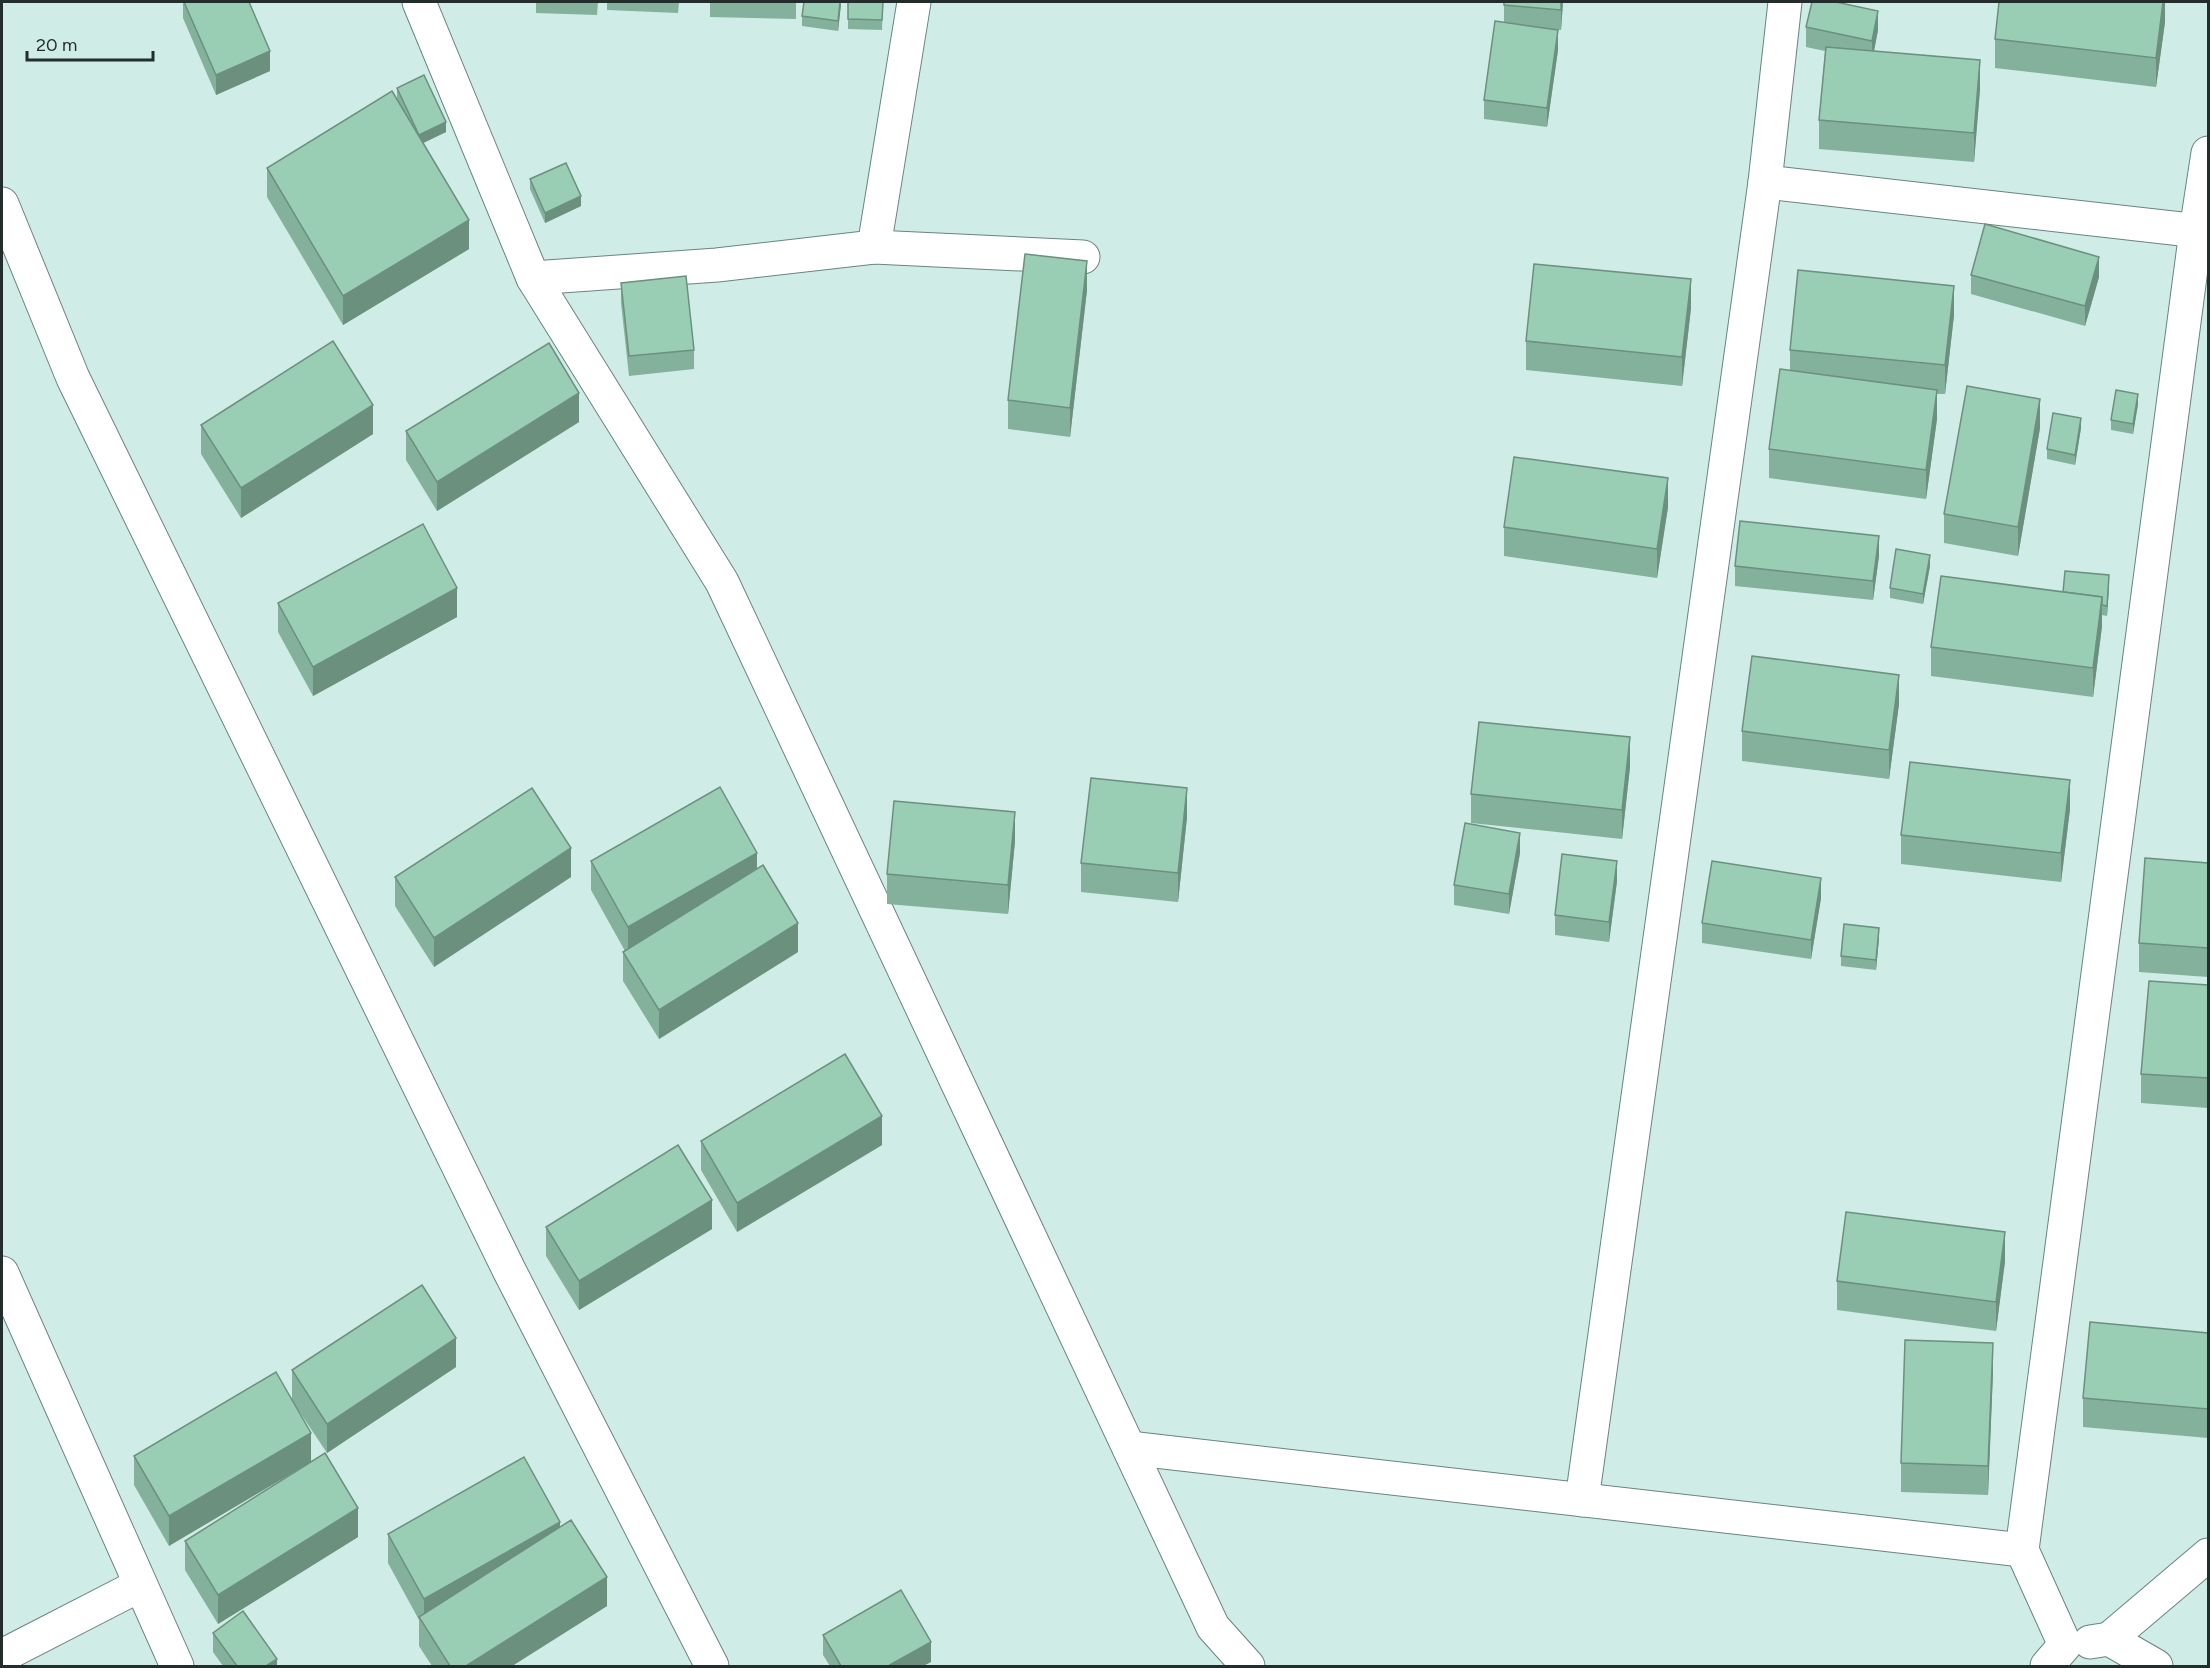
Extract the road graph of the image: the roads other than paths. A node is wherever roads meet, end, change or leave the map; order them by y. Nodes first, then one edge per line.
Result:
1 (419, 2) edge
2 (914, 2) edge
3 (1785, 2) edge
4 (2208, 153) edge
5 (1765, 182) junction
6 (2, 204) edge
7 (2202, 232) edge
8 (874, 247) junction
9 (1083, 257) dead end
10 (533, 278) junction
11 (2, 1273) edge
12 (1129, 1448) junction
13 (1582, 1500) junction
14 (2022, 1550) junction
15 (2208, 1554) edge
16 (140, 1585) junction
17 (2109, 1639) junction
18 (2, 1656) edge
19 (2056, 1656) edge
20 (177, 1666) edge
21 (712, 1666) edge
22 (1248, 1666) edge
23 (2156, 1666) edge

1 - 10 street
2 - 8 street
3 - 5 street
4 - 7 street
5 - 7 street
5 - 13 street
6 - 21 street
7 - 14 street
8 - 9 street
8 - 10 street
10 - 12 street
11 - 16 street
12 - 13 street
12 - 22 street
13 - 14 street
14 - 19 street
15 - 17 street
16 - 18 street
16 - 20 street
17 - 19 street
17 - 23 street

